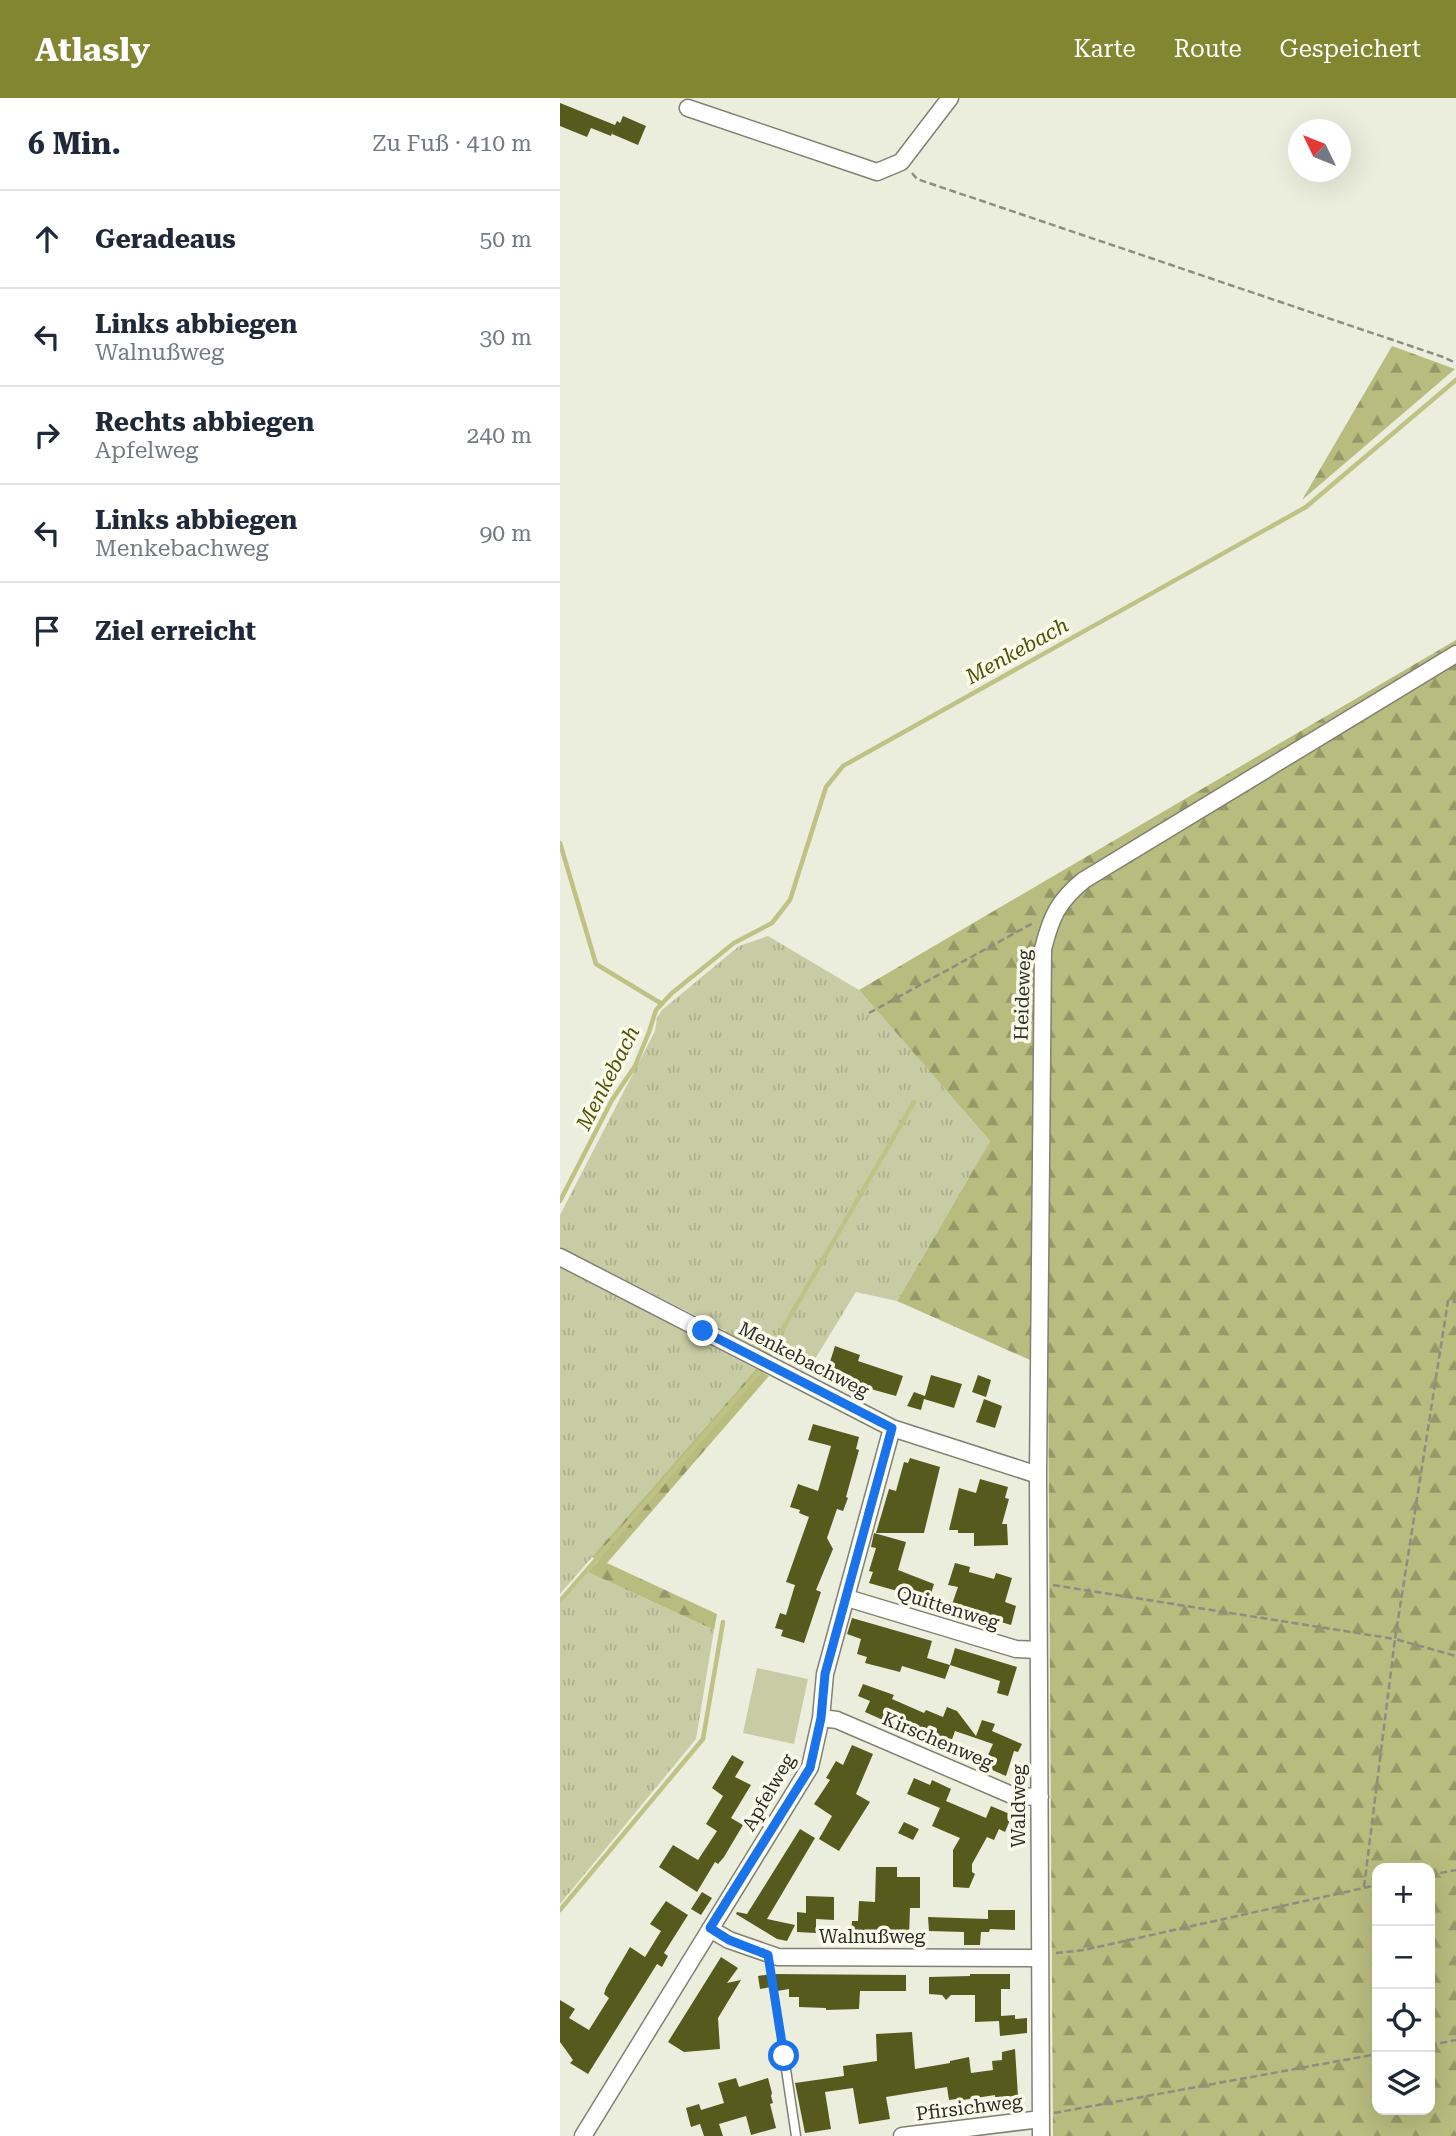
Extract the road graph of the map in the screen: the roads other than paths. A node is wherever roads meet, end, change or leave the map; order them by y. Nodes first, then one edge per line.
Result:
1 (950, 98) edge
2 (688, 108) dead end
3 (1456, 654) edge
4 (560, 1256) edge
5 (892, 1428) junction
6 (1038, 1475) junction
7 (847, 1598) junction
8 (1038, 1650) junction
9 (821, 1718) junction
10 (1040, 1797) junction
11 (710, 1928) junction
12 (1040, 1958) junction
13 (784, 2056) road end
14 (1041, 2124) edge
15 (583, 2136) edge
16 (796, 2136) edge
17 (902, 2136) edge

1 - 2 street
3 - 6 street, Heideweg
4 - 5 street, Menkebachweg
5 - 6 street, Menkebachweg
5 - 7 street, Apfelweg
6 - 8 street, Waldweg
7 - 8 street, Quittenweg
7 - 9 street, Apfelweg
8 - 10 street, Waldweg
9 - 10 street, Kirschenweg
9 - 11 street, Apfelweg
10 - 12 street, Waldweg
11 - 12 street, Walnußweg
11 - 15 street, Apfelweg
12 - 14 street, Waldweg
13 - 16 lane
14 - 17 street, Pfirsichweg

